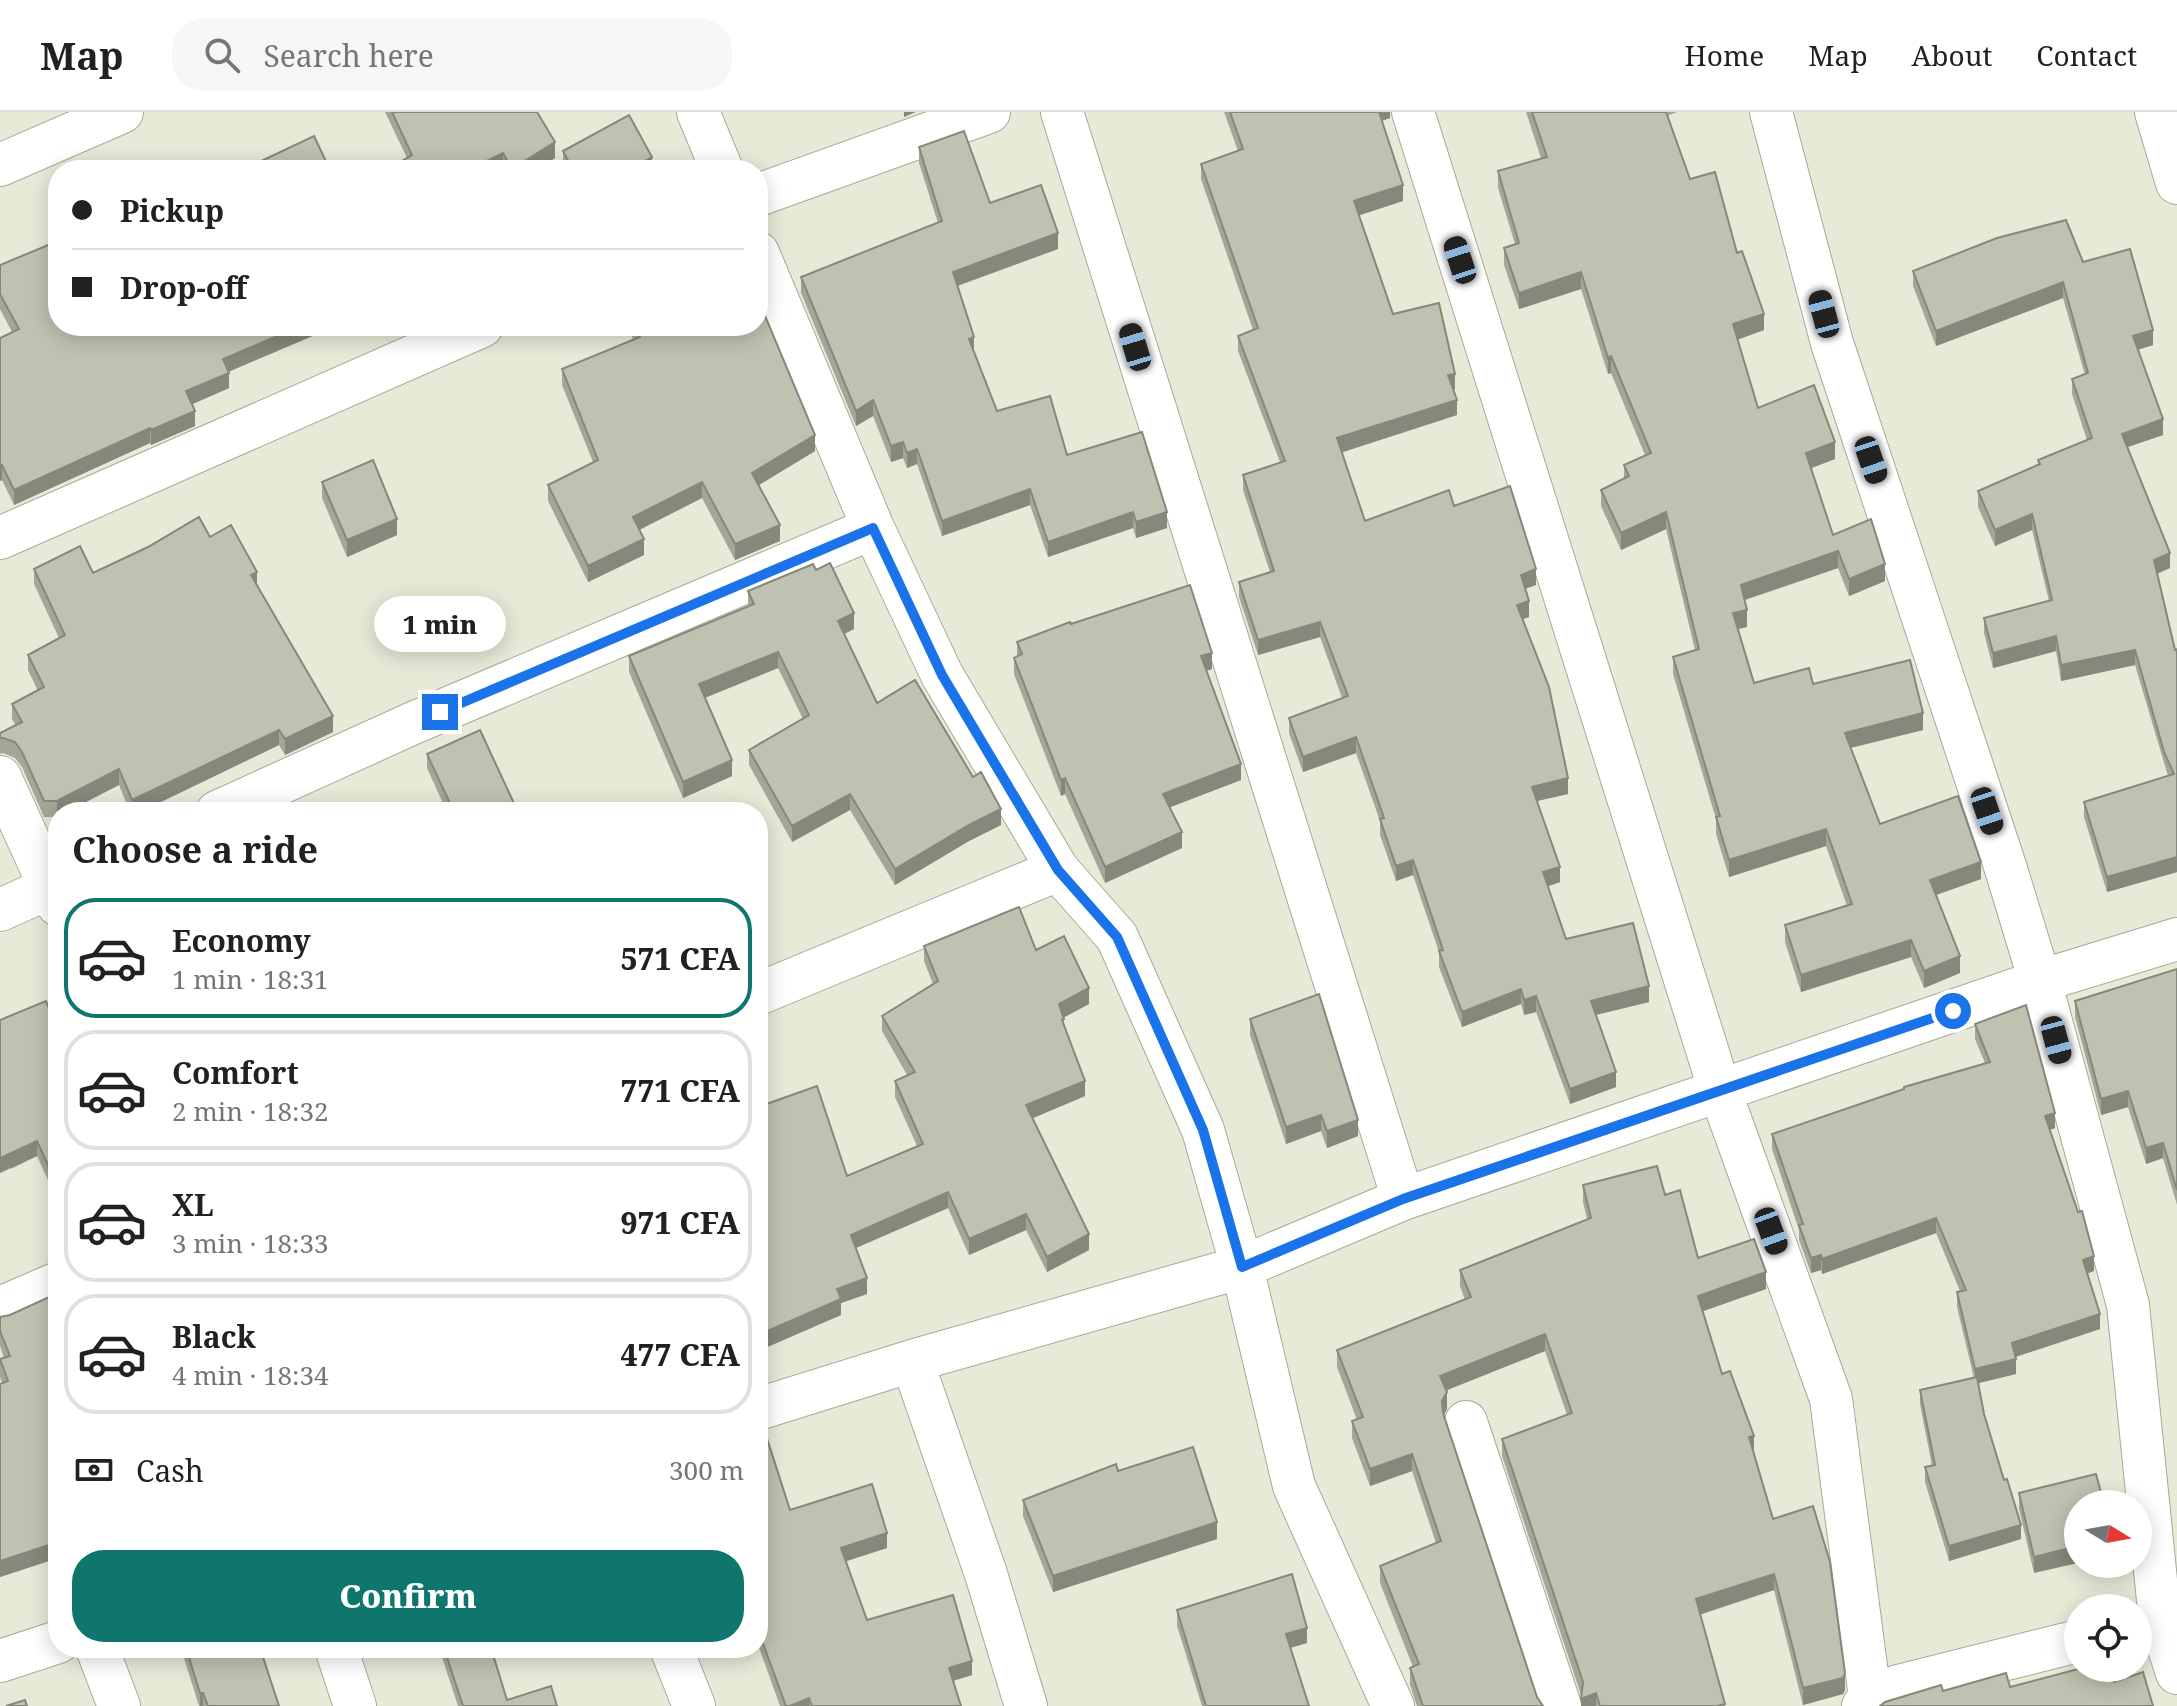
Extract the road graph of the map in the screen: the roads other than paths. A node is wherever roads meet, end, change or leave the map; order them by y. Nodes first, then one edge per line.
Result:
1 (122, 112) edge
2 (698, 112) edge
3 (989, 112) edge
4 (1062, 112) edge
5 (1413, 112) edge
6 (1771, 112) edge
7 (2156, 112) edge
8 (718, 160) edge
9 (0, 165) edge
10 (2177, 183) edge
11 (768, 191) edge
12 (768, 277) edge
13 (459, 336) edge
14 (873, 528) junction
15 (0, 538) edge
16 (0, 777) edge
17 (239, 802) edge
18 (1058, 870) junction
19 (48, 877) edge
20 (48, 894) edge
21 (0, 910) edge
22 (2177, 939) edge
23 (2040, 981) junction
24 (768, 990) edge
25 (1720, 1091) junction
26 (1403, 1199) junction
27 (1242, 1267) junction
28 (48, 1287) edge
29 (0, 1308) edge
30 (912, 1361) junction
31 (768, 1406) edge
32 (1466, 1422) dead end
33 (2158, 1621) edge
34 (2064, 1644) edge
35 (48, 1645) edge
36 (101, 1658) edge
37 (339, 1658) edge
38 (675, 1658) edge
39 (0, 1661) edge
40 (2177, 1673) edge
41 (1867, 1701) edge
42 (119, 1706) edge
43 (355, 1706) edge
44 (694, 1706) edge
45 (1026, 1706) edge
46 (1393, 1706) edge
47 (1560, 1706) edge

1 - 9 street
2 - 8 street
3 - 11 street
4 - 26 street
5 - 25 street
6 - 23 street
7 - 10 street
12 - 14 street
13 - 15 street
14 - 17 street
14 - 18 street
16 - 19 street
18 - 24 street
18 - 27 street
20 - 21 street
22 - 23 street
23 - 25 street
23 - 33 street
25 - 26 street
25 - 41 street
26 - 27 street
27 - 30 street
27 - 46 street
28 - 29 street
30 - 31 street
30 - 45 street
32 - 47 street
33 - 40 street
34 - 41 street
35 - 39 street
36 - 42 street
37 - 43 street
38 - 44 street

